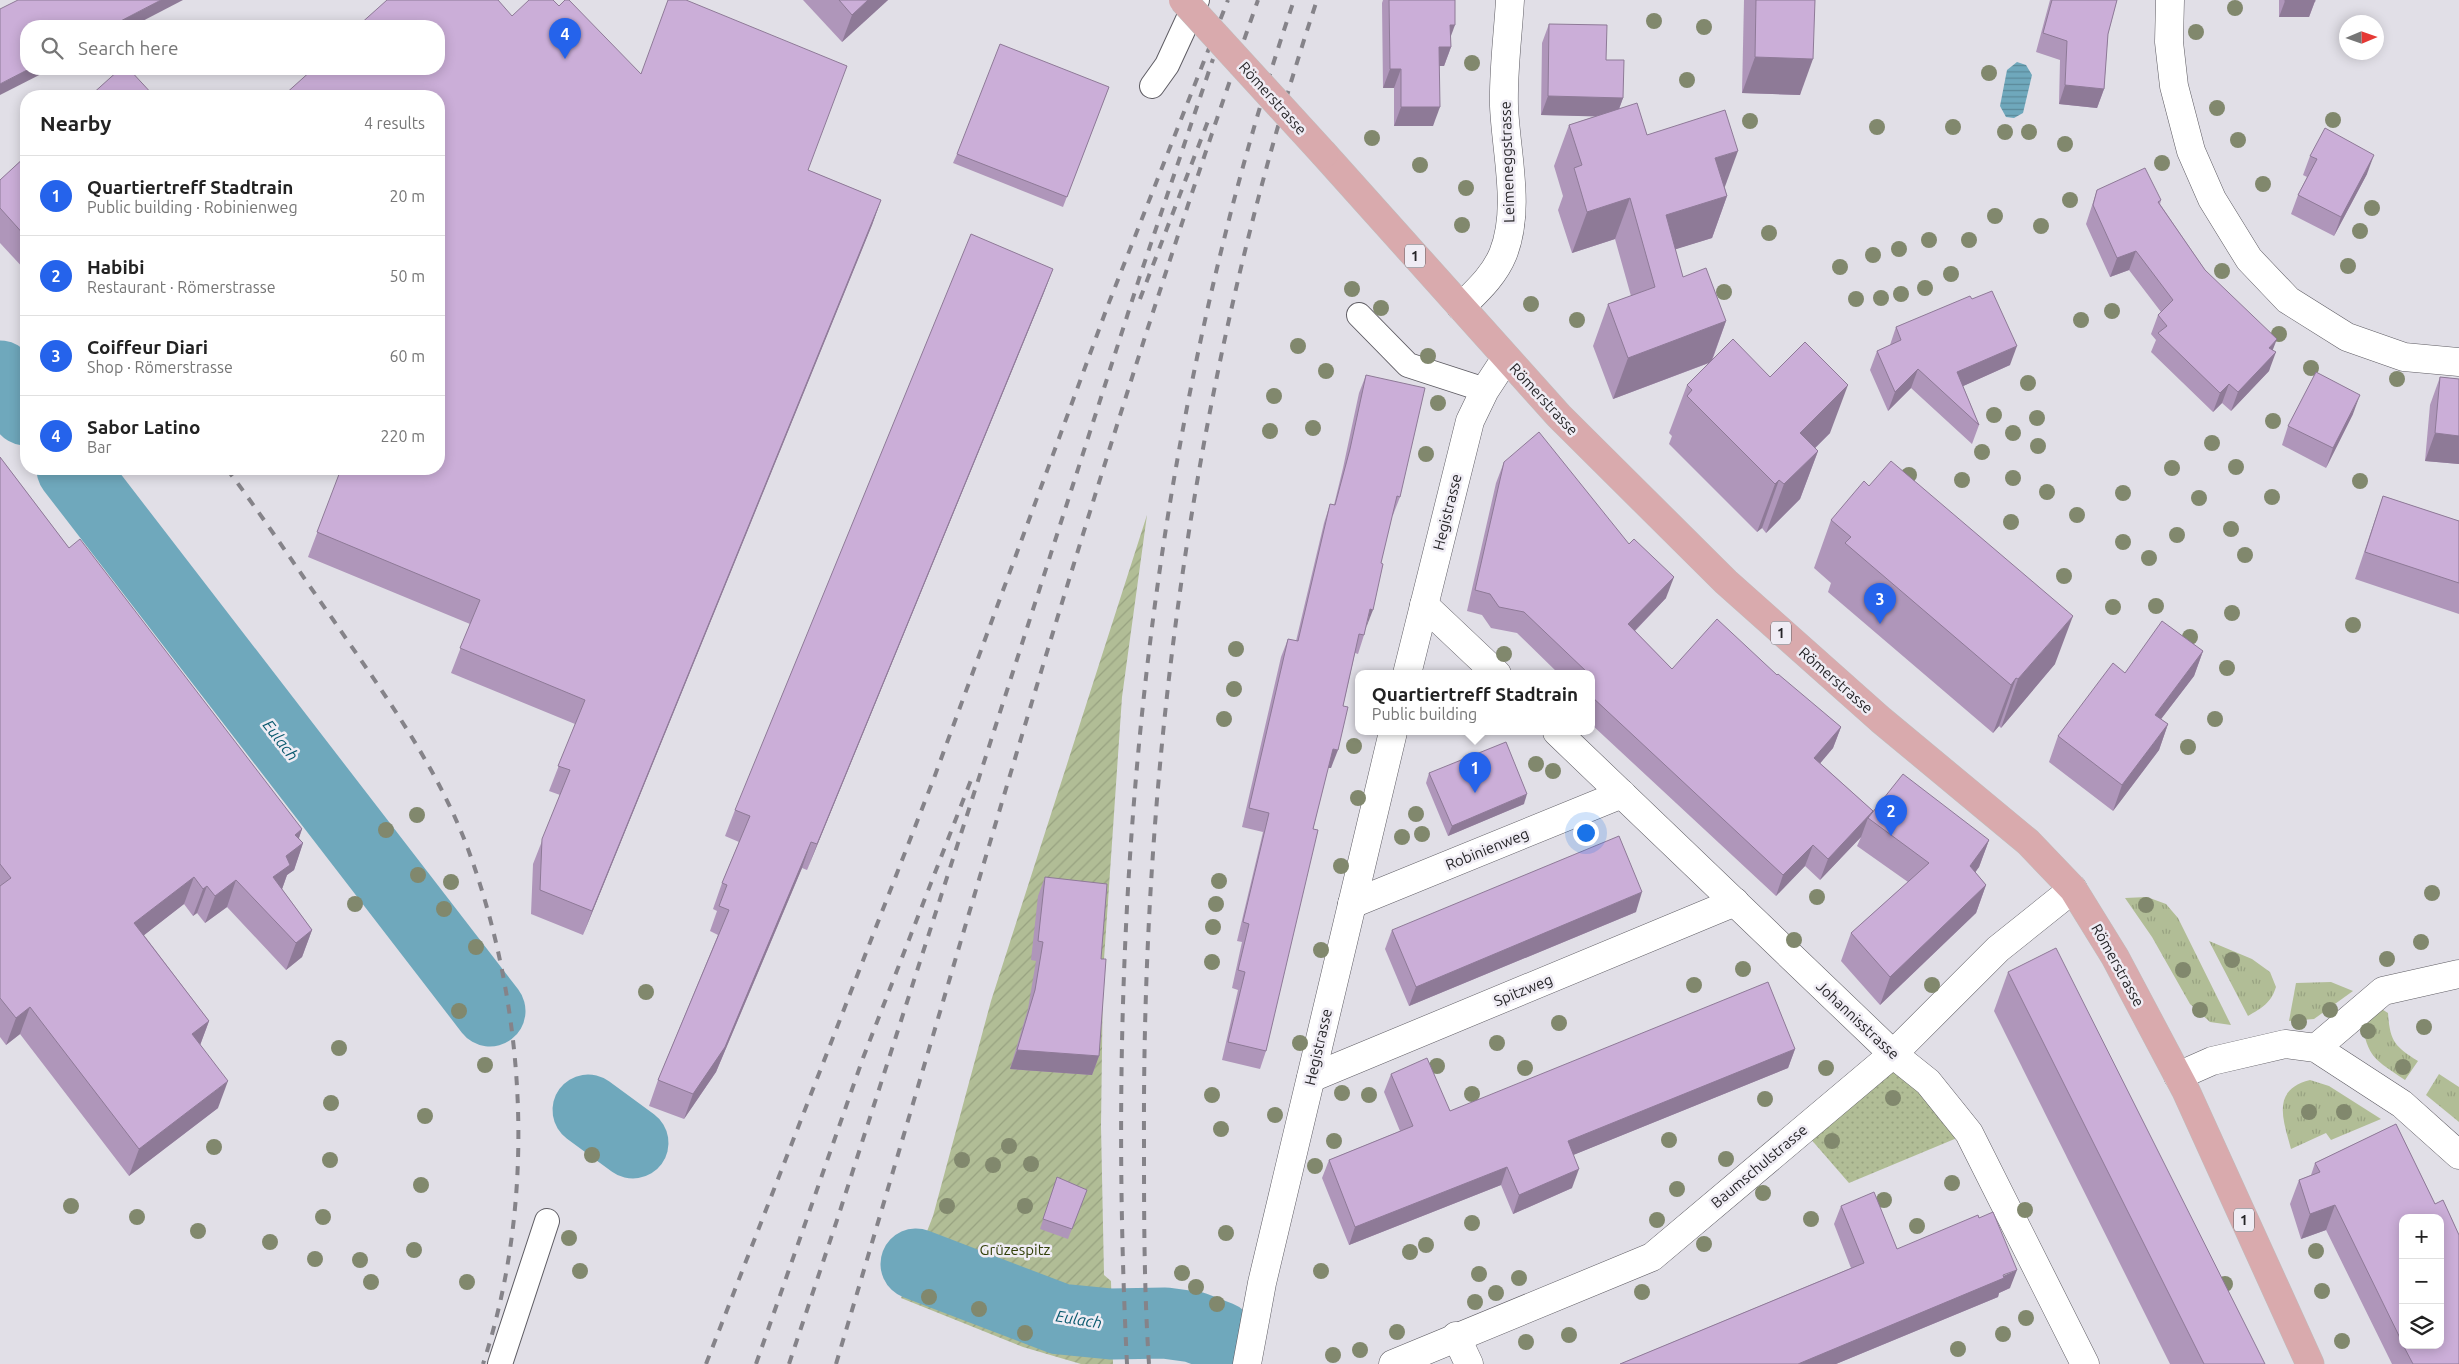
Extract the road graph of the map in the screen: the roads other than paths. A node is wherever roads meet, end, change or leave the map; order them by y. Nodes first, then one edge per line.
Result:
1 (1183, 0) edge
2 (1196, 0) edge
3 (1510, 0) edge
4 (2170, 0) edge
5 (1152, 86) dead end
6 (1460, 307) junction
7 (1359, 316) dead end
8 (1506, 358) junction
9 (2459, 362) edge
10 (1485, 390) junction
11 (1424, 605) junction
12 (1408, 670) edge
13 (1493, 670) edge
14 (1392, 735) edge
15 (1560, 735) edge
16 (1622, 794) junction
17 (2073, 889) junction
18 (1734, 902) junction
19 (1352, 904) junction
20 (2459, 974) edge
21 (2316, 1048) junction
22 (1893, 1054) junction
23 (2178, 1076) junction
24 (1311, 1078) junction
25 (2459, 1154) edge
26 (547, 1220) dead end
27 (1456, 1336) junction
28 (500, 1364) edge
29 (1247, 1364) edge
30 (1393, 1364) edge
31 (1469, 1364) edge
32 (2085, 1364) edge
33 (2310, 1364) edge

1 - 6 main road, Römerstrasse / 1, bridge
2 - 5 lane
3 - 6 street, Leimeneggstrasse
4 - 9 street
6 - 8 main road, Römerstrasse / 1
7 - 10 lane
8 - 10 street, Hegistrasse
8 - 17 main road, Römerstrasse / 1
10 - 11 street, Hegistrasse
11 - 12 street, Hegistrasse
11 - 13 street
14 - 19 street, Hegistrasse
15 - 16 street, Johannisstrasse
16 - 18 street, Johannisstrasse
16 - 19 street, Robinienweg
17 - 22 street, Baumschulstrasse
17 - 23 main road, Römerstrasse / 1
18 - 22 street, Johannisstrasse
18 - 24 street, Spitzweg
19 - 24 street, Hegistrasse
20 - 21 street
21 - 23 street
21 - 25 street
22 - 27 street, Baumschulstrasse
22 - 32 street, Johannisstrasse
23 - 33 main road, 1
24 - 29 street, Hegistrasse
26 - 28 lane
27 - 30 street, Baumschulstrasse
27 - 31 street

